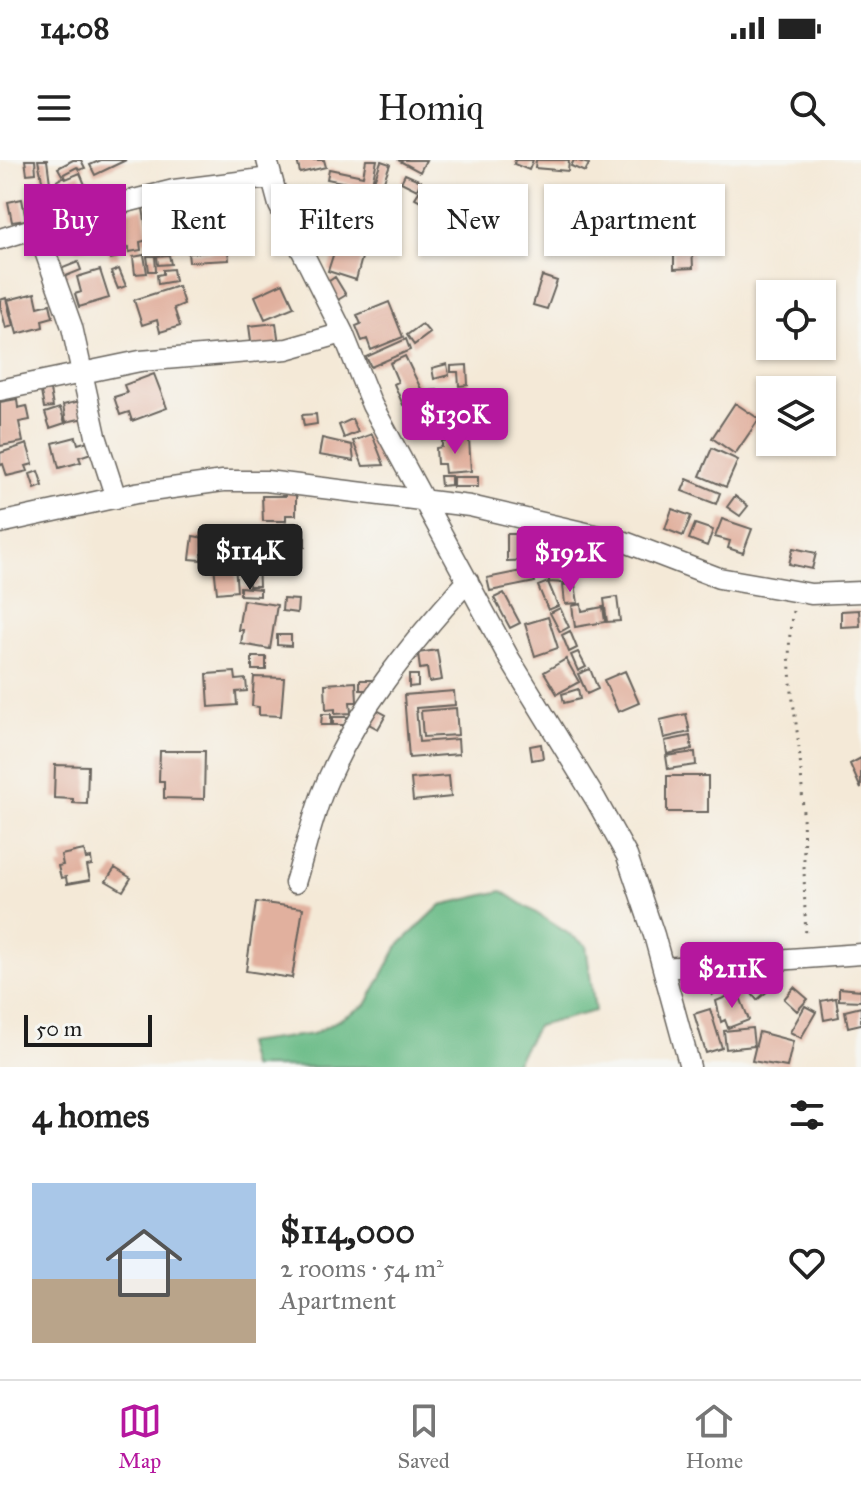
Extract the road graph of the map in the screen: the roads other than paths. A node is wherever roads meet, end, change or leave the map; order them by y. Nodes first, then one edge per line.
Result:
1 (268, 169) edge
2 (126, 202) edge
3 (24, 233) edge
4 (0, 239) edge
5 (47, 256) edge
6 (343, 333) junction
7 (81, 373) junction
8 (0, 390) edge
9 (116, 498) junction
10 (426, 501) junction
11 (0, 523) edge
12 (468, 581) junction
13 (861, 592) edge
14 (295, 883) dead end
15 (861, 954) edge
16 (663, 968) junction
17 (690, 1067) edge

1 - 2 street
1 - 6 street
3 - 4 street
5 - 7 street
6 - 7 street
6 - 10 street
7 - 8 street
7 - 9 street
9 - 10 street
9 - 11 street
10 - 12 street
10 - 13 street
12 - 14 street
12 - 16 street
15 - 16 street
16 - 17 street

